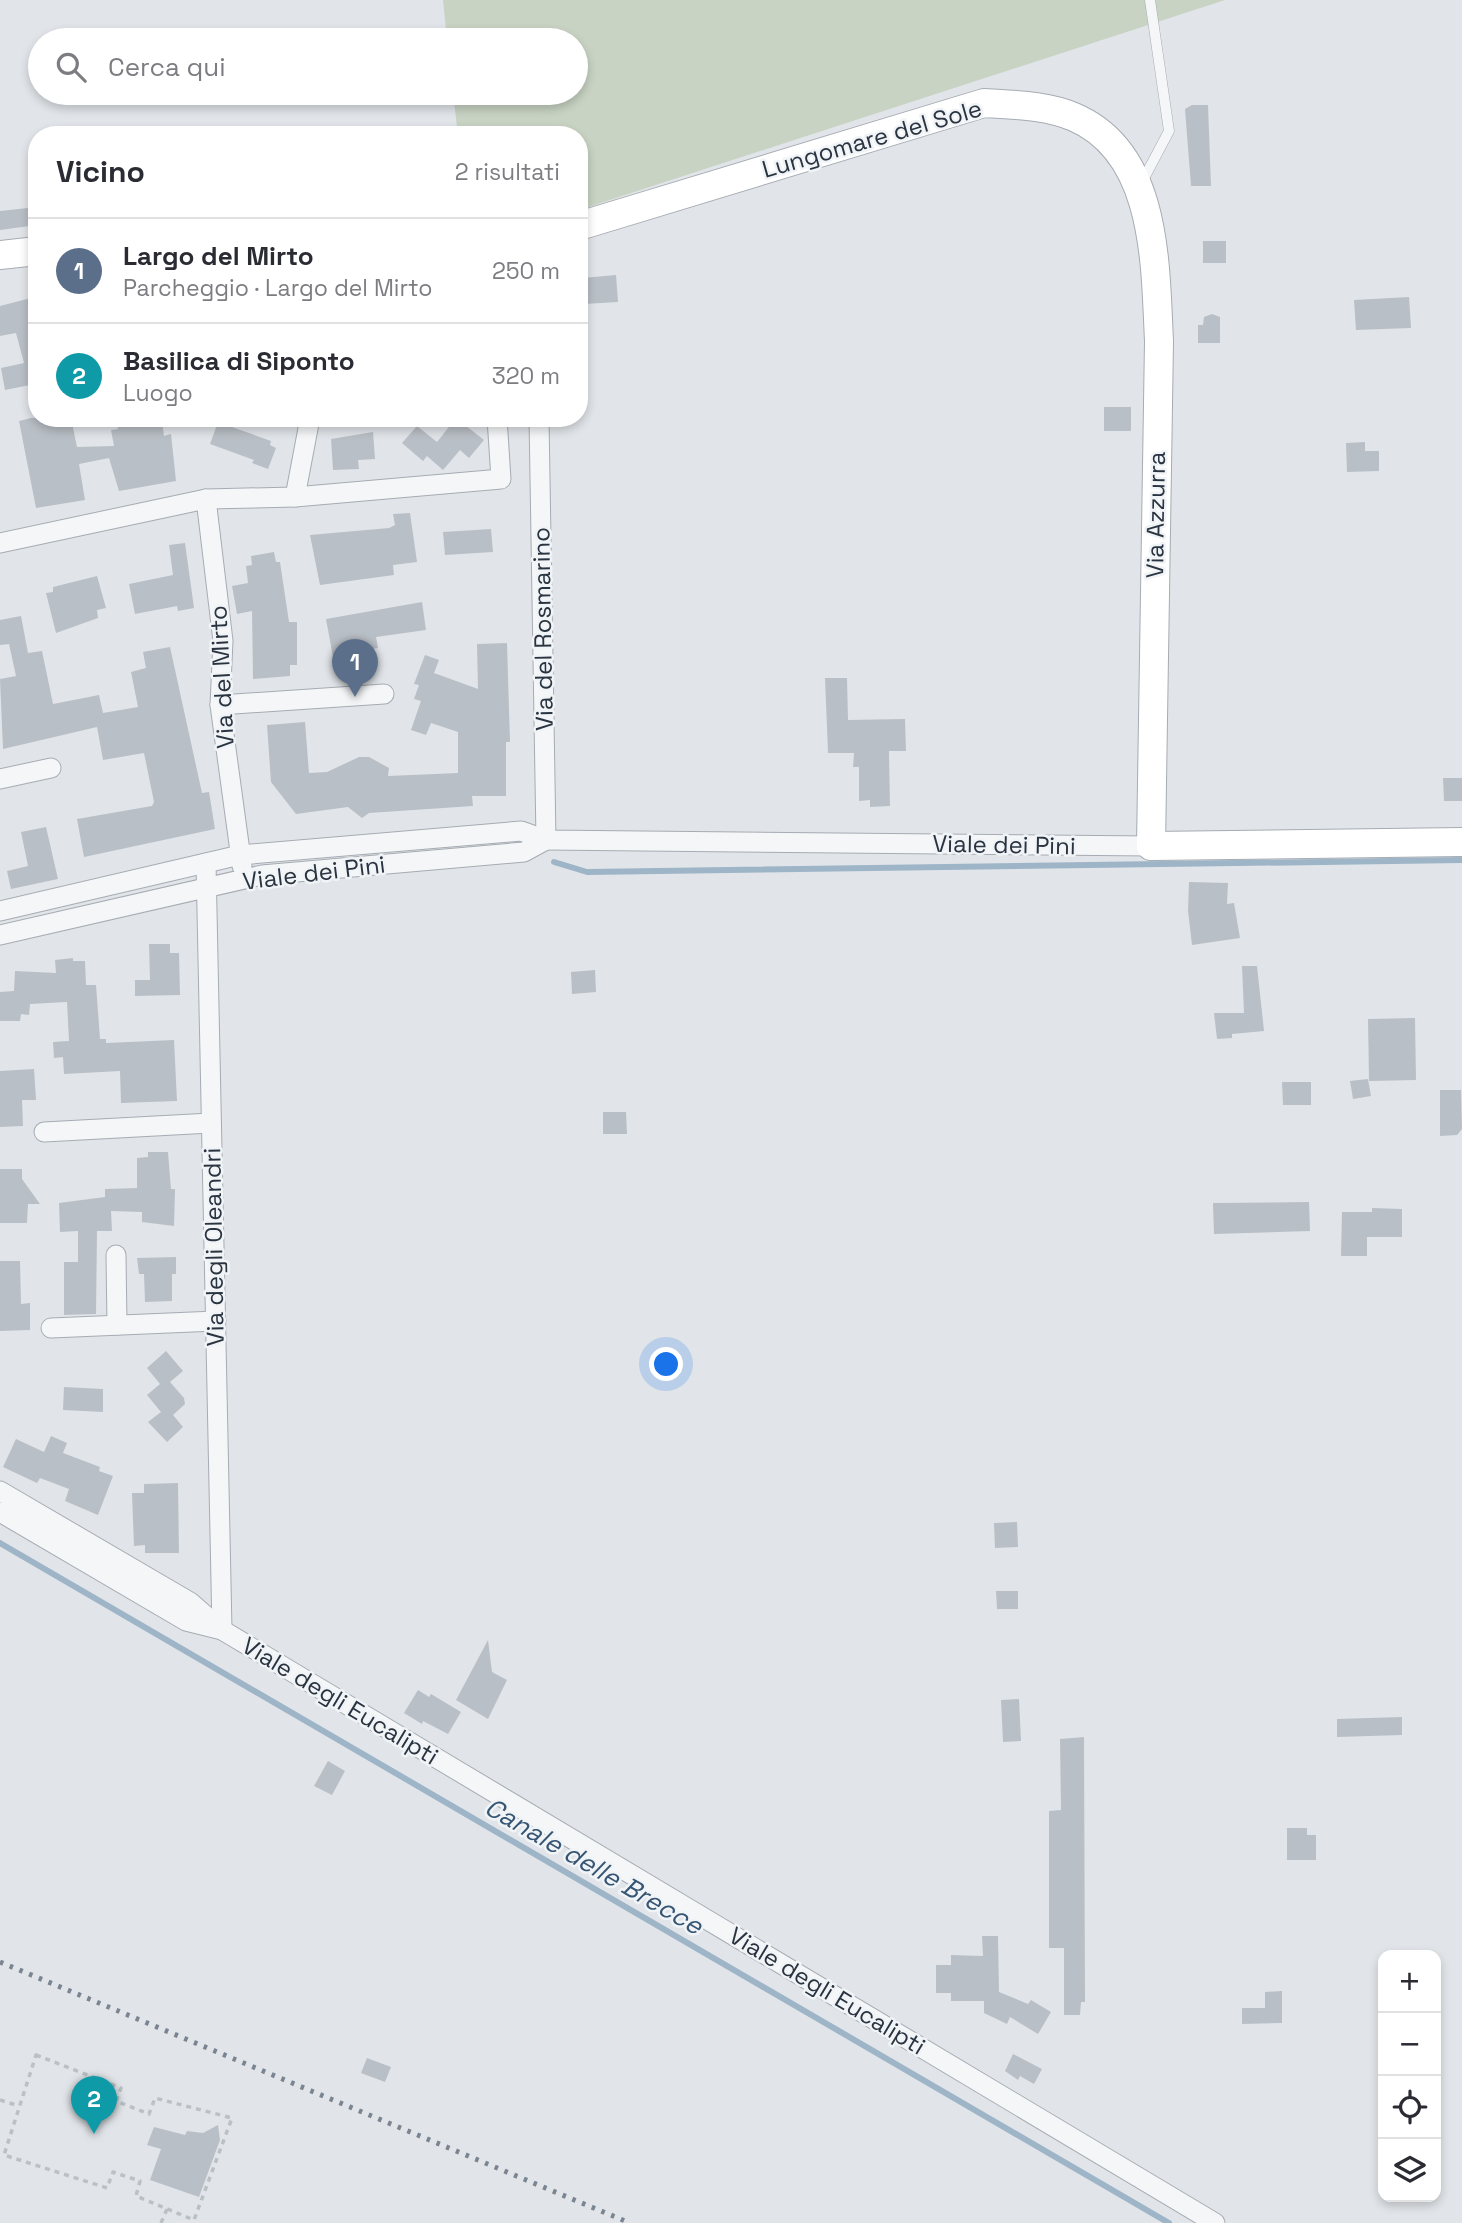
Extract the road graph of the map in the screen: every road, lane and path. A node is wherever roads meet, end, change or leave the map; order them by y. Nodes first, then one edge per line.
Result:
1 (1150, 0) edge
2 (1140, 186) junction
3 (588, 223) edge
4 (28, 252) edge
5 (0, 255) edge
6 (308, 427) edge
7 (498, 427) edge
8 (539, 427) edge
9 (295, 497) junction
10 (206, 499) junction
11 (0, 543) edge
12 (384, 694) dead end
13 (220, 705) junction
14 (51, 768) dead end
15 (0, 779) edge
16 (546, 840) junction
17 (1462, 842) edge
18 (1151, 846) junction
19 (240, 855) junction
20 (206, 863) junction
21 (245, 881) junction
22 (207, 889) junction
23 (0, 911) edge
24 (0, 935) edge
25 (211, 1123) junction
26 (44, 1132) dead end
27 (116, 1255) dead end
28 (216, 1321) junction
29 (117, 1325) junction
30 (51, 1328) dead end
31 (0, 1491) edge
32 (0, 1512) edge
33 (222, 1630) junction
34 (0, 2099) edge
35 (19, 2106) junction
36 (167, 2209) junction
37 (161, 2223) edge
38 (1215, 2223) edge

1 - 2 lane
2 - 3 street, Lungomare del Sole
2 - 18 street, Via Azzurra
4 - 5 street
6 - 9 street
7 - 9 street
8 - 16 street, Via del Rosmarino
9 - 10 street
10 - 11 street
10 - 13 street, Via del Mirto
12 - 13 street
13 - 19 street, Via del Mirto
14 - 15 street
16 - 18 street, Viale dei Pini
16 - 19 street, Viale dei Pini
16 - 21 street, Viale dei Pini
17 - 18 street, Viale dei Pini
19 - 20 street, Viale dei Pini
19 - 21 street, Via del Mirto
20 - 22 street, Via degli Oleandri
20 - 23 street, Viale dei Pini
21 - 22 street, Viale dei Pini
22 - 24 street, Viale dei Pini
22 - 25 street, Via degli Oleandri
25 - 26 street
25 - 28 street, Via degli Oleandri
27 - 29 street
28 - 29 street
28 - 33 street, Via degli Oleandri
29 - 30 street
31 - 33 street, Viale degli Eucalipti
32 - 33 street, Viale degli Eucalipti
33 - 38 street, Viale degli Eucalipti
34 - 35 path
35 - 36 path
35 - 36 path
36 - 37 path

